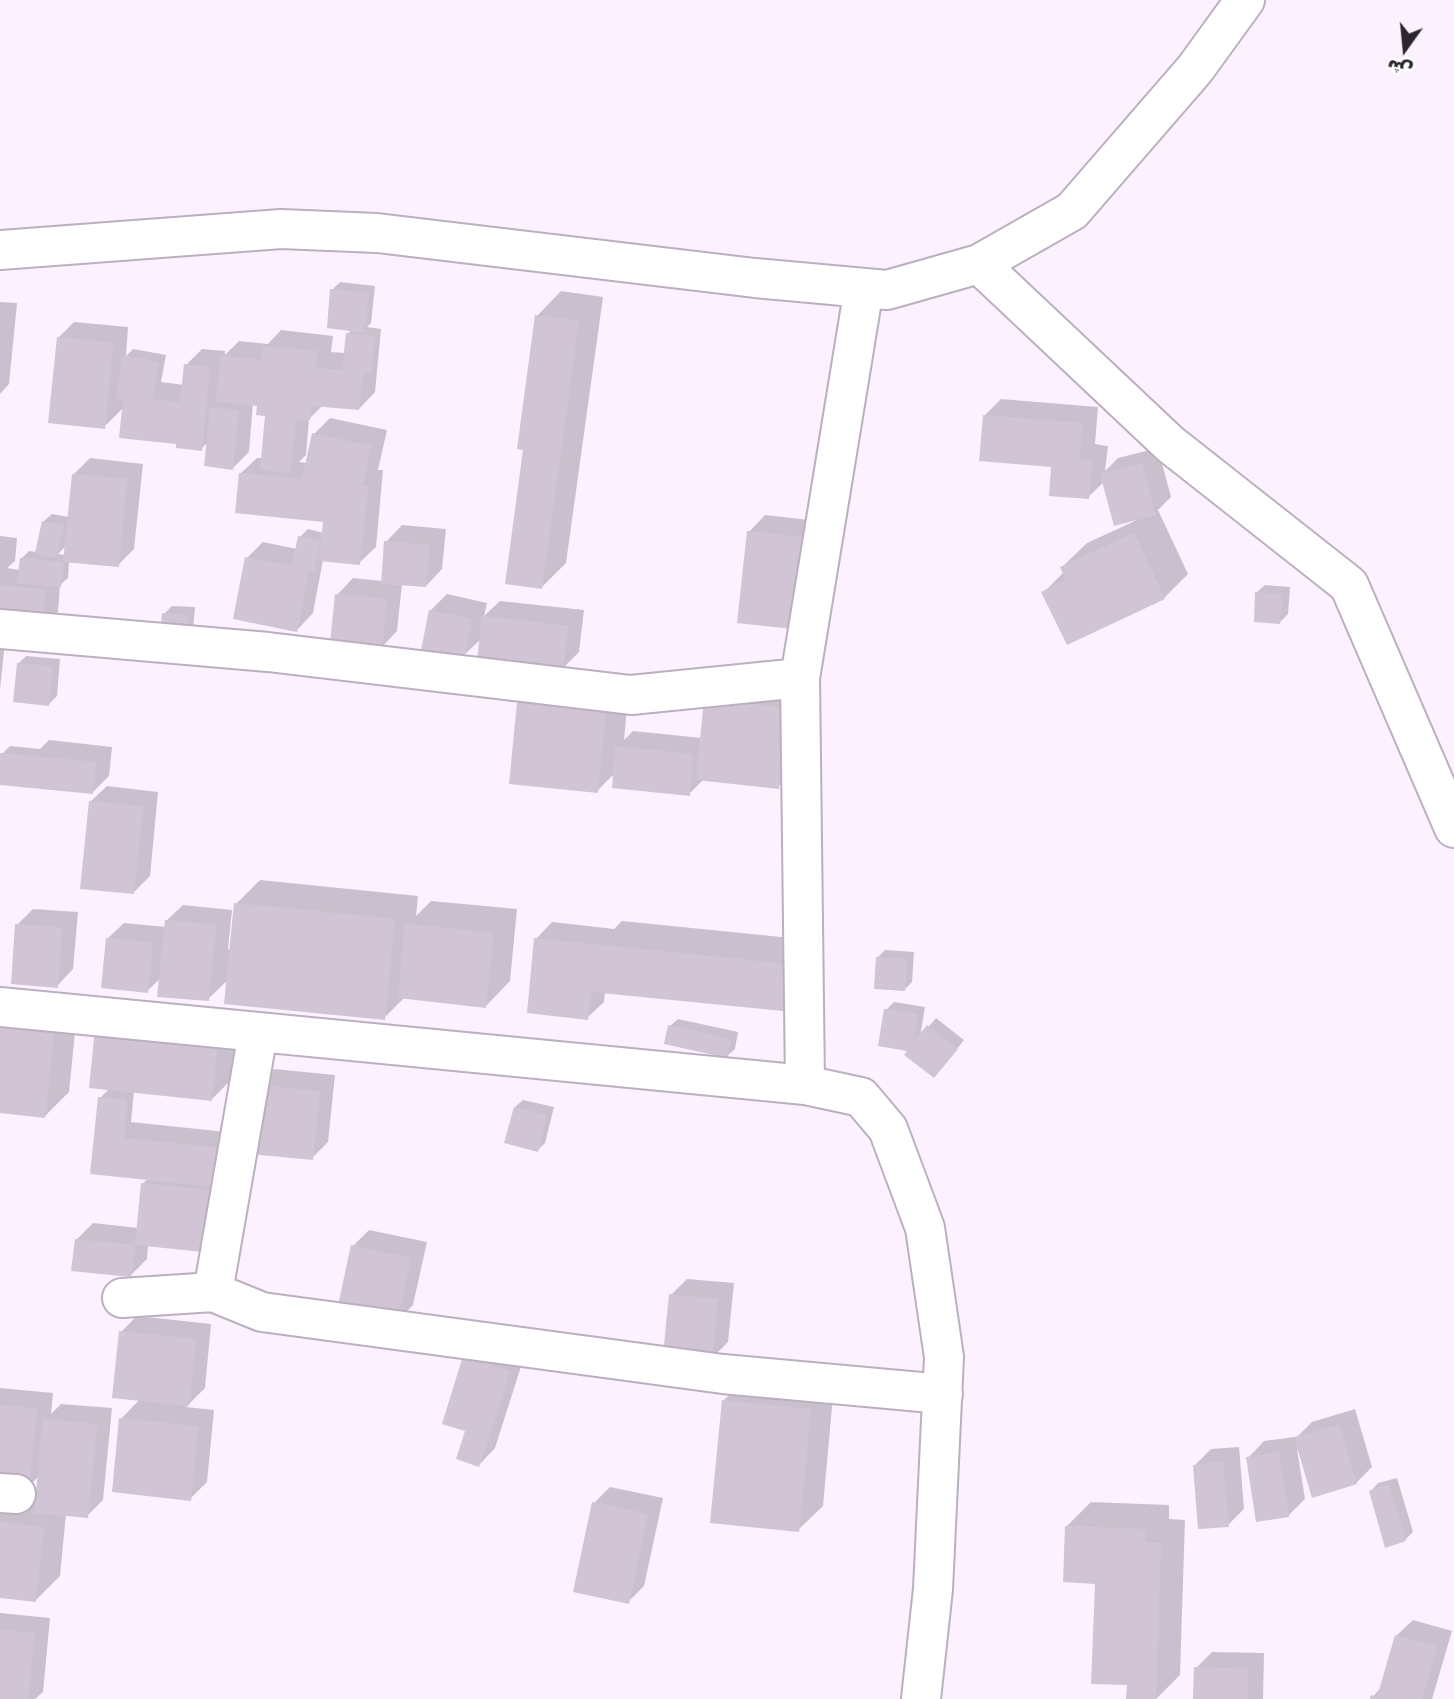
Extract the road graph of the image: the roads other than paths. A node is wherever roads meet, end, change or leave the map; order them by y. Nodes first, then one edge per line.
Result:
1 (1245, 0) edge
2 (0, 250) edge
3 (979, 264) junction
4 (864, 288) junction
5 (0, 629) edge
6 (800, 678) junction
7 (1454, 828) edge
8 (0, 1007) edge
9 (258, 1034) junction
10 (806, 1085) junction
11 (213, 1292) junction
12 (122, 1297) dead end
13 (943, 1394) junction
14 (921, 1699) edge

1 - 3 street
2 - 4 street
3 - 4 street
3 - 7 street
4 - 6 street
5 - 6 street
6 - 10 street
8 - 9 street
9 - 10 street
9 - 11 street
10 - 13 street
11 - 12 street
11 - 13 street
13 - 14 street

